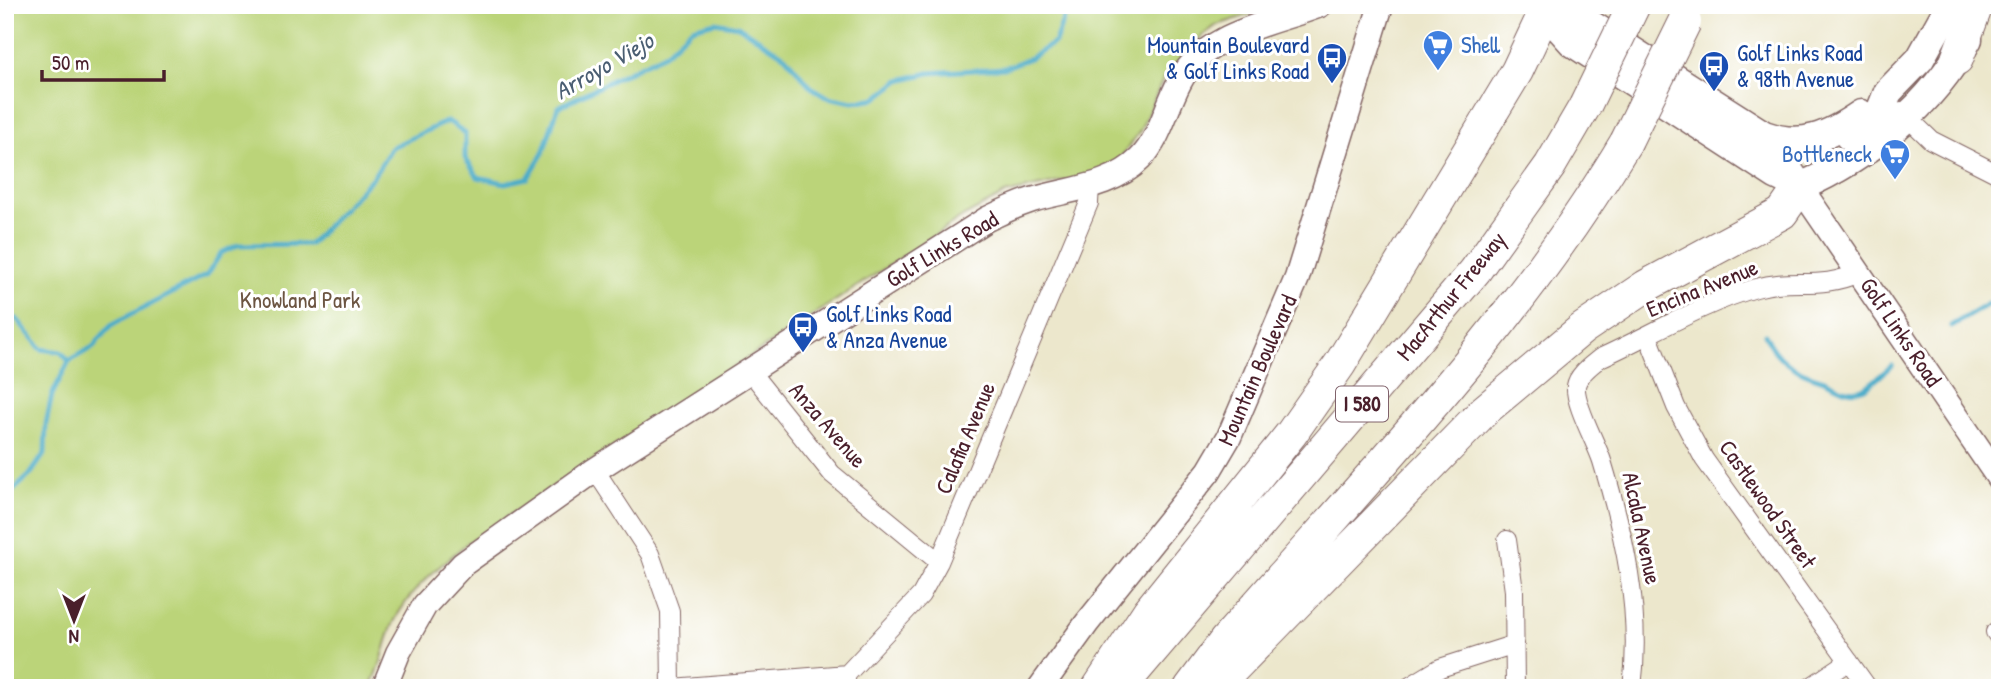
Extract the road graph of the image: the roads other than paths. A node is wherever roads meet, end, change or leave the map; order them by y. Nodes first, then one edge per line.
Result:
1 (1320, 5) edge
2 (1381, 5) edge
3 (1634, 5) edge
4 (1950, 5) edge
5 (1977, 5) edge
6 (1986, 5) edge
7 (1542, 7) edge
8 (1688, 14) edge
9 (1957, 59) junction
10 (1888, 92) junction
11 (1907, 118) junction
12 (1764, 135) junction
13 (2000, 175) edge
14 (1090, 185) junction
15 (1800, 187) junction
16 (1861, 272) junction
17 (1648, 336) junction
18 (749, 370) junction
19 (1576, 384) joint
20 (595, 470) junction
21 (2000, 480) edge
22 (1507, 540) dead end
23 (939, 562) junction
24 (1515, 644) junction
25 (1849, 660) junction
26 (846, 681) edge
27 (720, 686) edge
28 (384, 688) edge
29 (671, 688) edge
30 (1040, 688) edge
31 (1098, 688) edge
32 (1120, 688) edge
33 (1190, 688) edge
34 (1213, 688) edge
35 (1407, 688) edge
36 (1515, 688) edge
37 (1632, 688) edge
38 (1809, 688) edge
39 (1868, 688) edge

1 - 14 main road, Golf Links Road
2 - 30 main road, Mountain Boulevard
3 - 32 highway, MacArthur Freeway / I 580, bridge
4 - 10 main road
5 - 9 highway
6 - 9 main road
7 - 12 main road, Golf Links Road
7 - 15 main road, Golf Links Road
7 - 31 highway
8 - 33 highway, I 580, bridge
9 - 11 main road
10 - 11 street
10 - 12 main road
10 - 15 main road
11 - 13 street
11 - 15 main road
12 - 15 main road, Golf Links Road
14 - 18 main road, Golf Links Road
14 - 23 street, Calafia Avenue
15 - 16 main road, Golf Links Road
15 - 34 highway
16 - 17 street, Encina Avenue
16 - 21 main road, Golf Links Road
17 - 19 street, Encina Avenue
17 - 25 street, Castlewood Street
18 - 20 main road, Golf Links Road
18 - 23 street, Anza Avenue
19 - 37 street, Alcala Avenue
20 - 28 main road, Golf Links Road
20 - 29 street
22 - 24 street
23 - 26 street, Calafia Avenue
24 - 35 street
24 - 36 street
25 - 38 street
25 - 39 street, Castlewood Street
26 - 27 street
27 - 29 street

